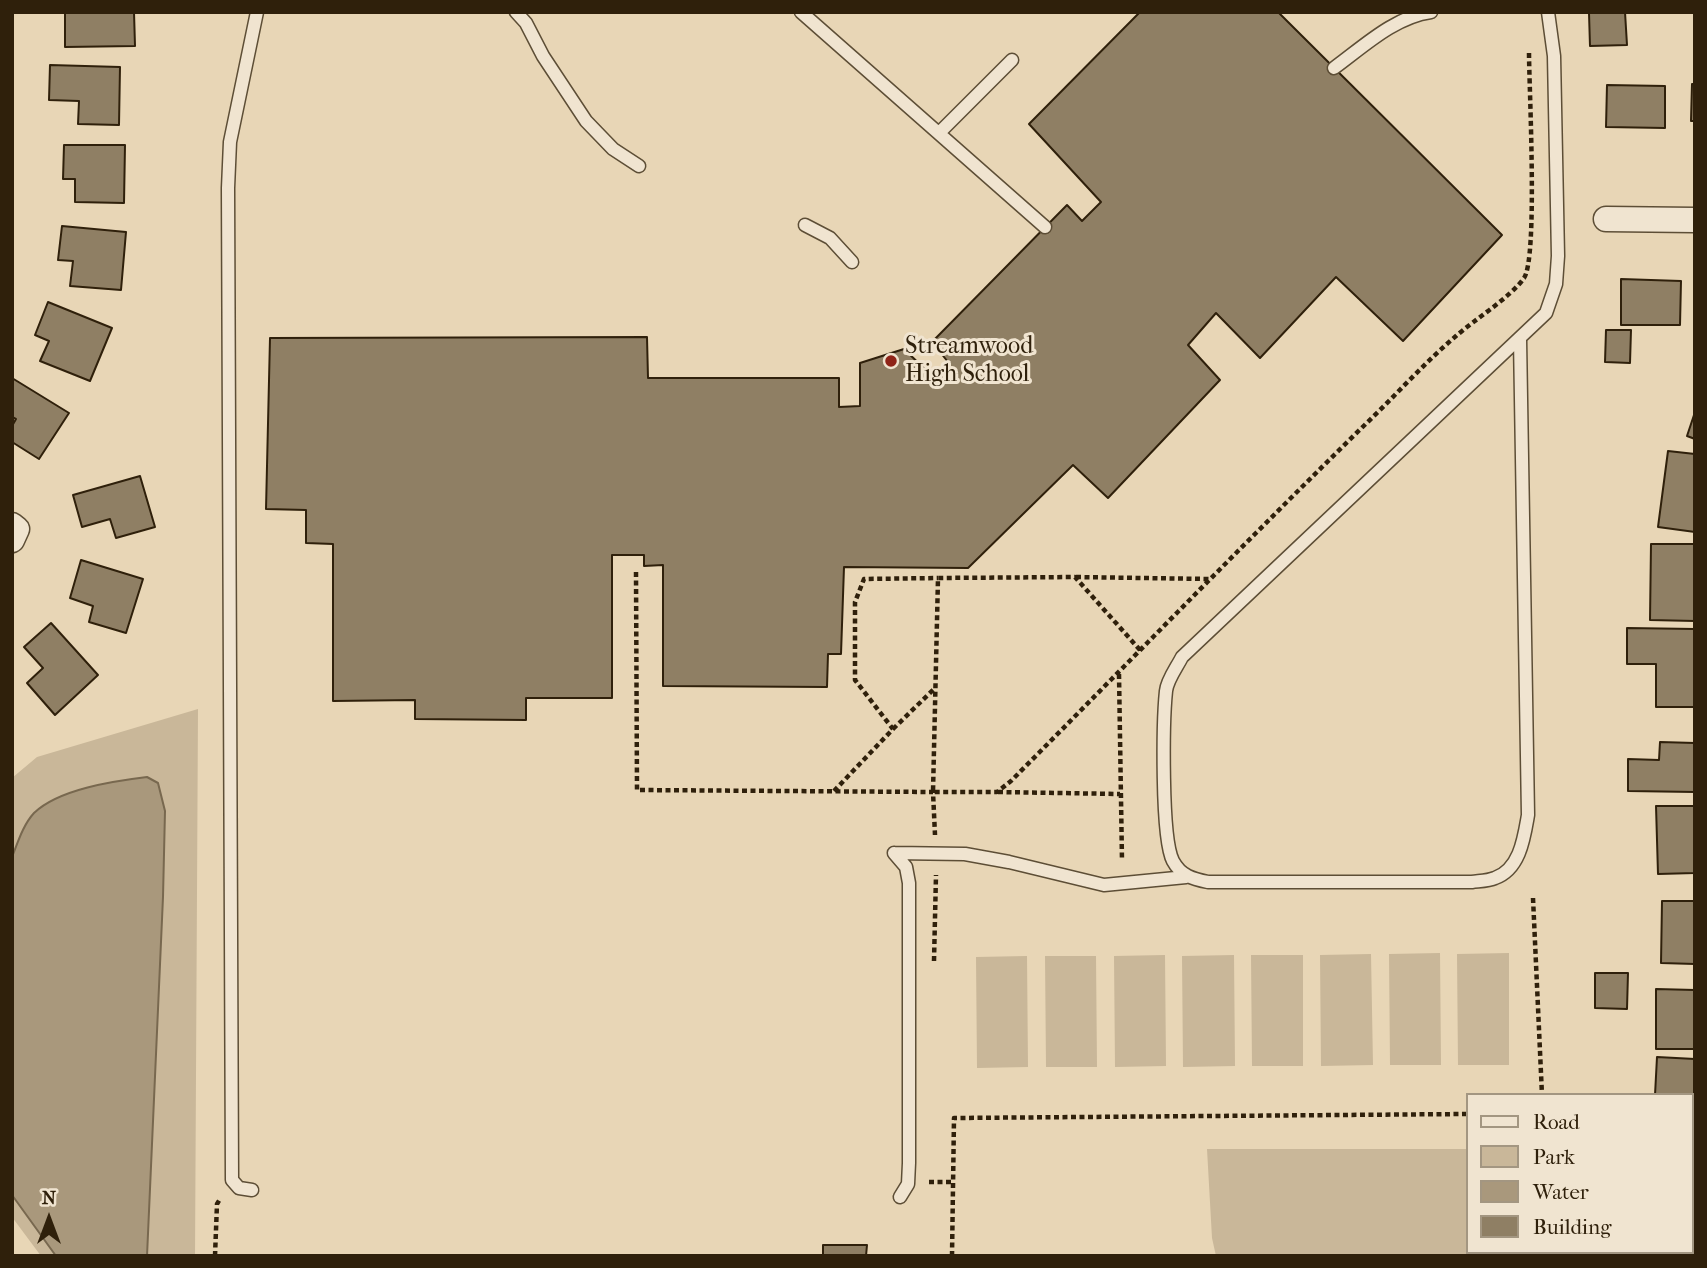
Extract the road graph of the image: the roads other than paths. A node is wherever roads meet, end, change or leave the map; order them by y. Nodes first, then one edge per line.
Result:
1 (257, 12) edge
2 (516, 12) edge
3 (801, 12) edge
4 (1431, 12) edge
5 (1548, 12) edge
6 (1012, 60) dead end
7 (1334, 68) dead end
8 (939, 133) junction
9 (639, 166) dead end
10 (1606, 219) dead end
11 (1695, 220) edge
12 (805, 225) dead end
13 (1045, 227) dead end
14 (852, 262) dead end
15 (1520, 340) junction
16 (12, 525) edge
17 (12, 540) edge
18 (1186, 877) junction
19 (252, 1190) dead end
20 (900, 1196) dead end

1 - 19 lane
2 - 9 lane
3 - 8 lane
4 - 7 lane
5 - 15 lane
6 - 8 lane
8 - 13 lane
10 - 11 street
12 - 14 lane
15 - 18 lane
15 - 18 lane
16 - 17 street
18 - 20 lane

